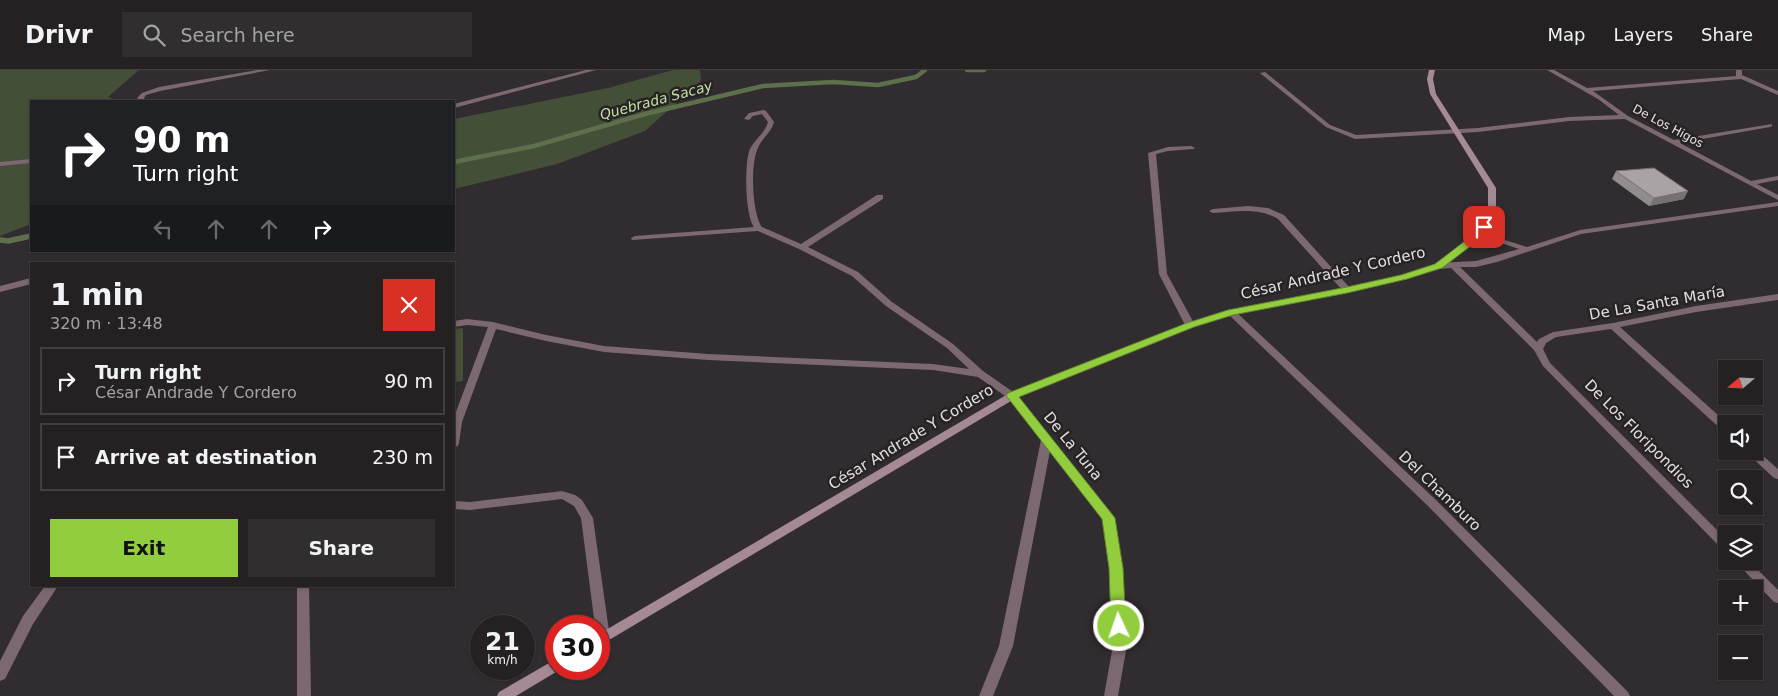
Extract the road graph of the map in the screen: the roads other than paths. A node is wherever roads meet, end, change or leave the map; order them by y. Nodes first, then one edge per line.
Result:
1 (267, 70) edge
2 (593, 70) edge
3 (1432, 70) edge
4 (1550, 70) edge
5 (1739, 70) edge
6 (1263, 73) dead end
7 (1742, 77) junction
8 (1586, 90) junction
9 (1778, 93) edge
10 (142, 100) edge
11 (455, 106) edge
12 (1626, 117) junction
13 (747, 119) dead end
14 (1770, 125) dead end
15 (1458, 131) junction
16 (1672, 142) junction
17 (1191, 148) dead end
18 (30, 161) edge
19 (0, 164) edge
20 (1778, 178) edge
21 (1750, 183) junction
22 (880, 197) dead end
23 (1778, 198) edge
24 (1778, 204) edge
25 (1213, 211) dead end
26 (759, 229) junction
27 (1475, 237) junction
28 (635, 238) dead end
29 (802, 247) junction
30 (1526, 249) junction
31 (1453, 265) junction
32 (1438, 266) junction
33 (30, 281) edge
34 (0, 289) edge
35 (1347, 290) junction
36 (1778, 297) edge
37 (1231, 312) junction
38 (455, 324) edge
39 (493, 325) junction
40 (1190, 325) junction
41 (1613, 326) junction
42 (1540, 345) junction
43 (981, 374) junction
44 (1012, 396) junction
45 (1718, 421) edge
46 (455, 436) edge
47 (1047, 439) junction
48 (1762, 460) edge
49 (1778, 475) edge
50 (455, 505) edge
51 (1718, 538) edge
52 (1750, 570) edge
53 (51, 587) edge
54 (303, 587) edge
55 (1778, 598) edge
56 (598, 615) edge
57 (610, 634) edge
58 (545, 672) edge
59 (0, 675) edge
60 (304, 696) edge
61 (504, 696) edge
62 (986, 696) edge
63 (1111, 696) edge
64 (1623, 696) edge

1 - 10 street
2 - 11 street
3 - 15 street, César Andrade Y Cordero
4 - 8 street, De Los Higos
5 - 7 street
6 - 15 street
7 - 8 street
7 - 9 street
8 - 12 street, De Los Higos
12 - 15 street
12 - 16 street, De Los Higos
13 - 26 street
14 - 16 street
15 - 27 street, César Andrade Y Cordero
16 - 21 street, De Los Higos
17 - 40 street
18 - 19 street
20 - 21 street
21 - 23 street, De Los Higos
22 - 29 street
24 - 30 street
25 - 35 street
26 - 28 street
26 - 29 street, De La Tuna
27 - 30 street
27 - 32 street, César Andrade Y Cordero
29 - 43 street, De La Tuna
30 - 31 street
31 - 32 street
31 - 42 street, De Los Floripondios
32 - 35 street, César Andrade Y Cordero
33 - 34 street
35 - 37 street, César Andrade Y Cordero
36 - 41 street, De La Santa María
37 - 40 street, César Andrade Y Cordero
37 - 64 street, Del Chamburo
38 - 39 street
39 - 43 street
39 - 46 street
40 - 44 street, César Andrade Y Cordero
41 - 42 street, De La Santa María
41 - 45 street
42 - 51 street, De Los Floripondios
43 - 44 street, De La Tuna
44 - 47 street, De La Tuna
44 - 57 street, César Andrade Y Cordero
47 - 62 street
47 - 63 street, De La Tuna
48 - 49 street
50 - 56 street
52 - 55 street
53 - 59 street
54 - 60 street
58 - 61 street

